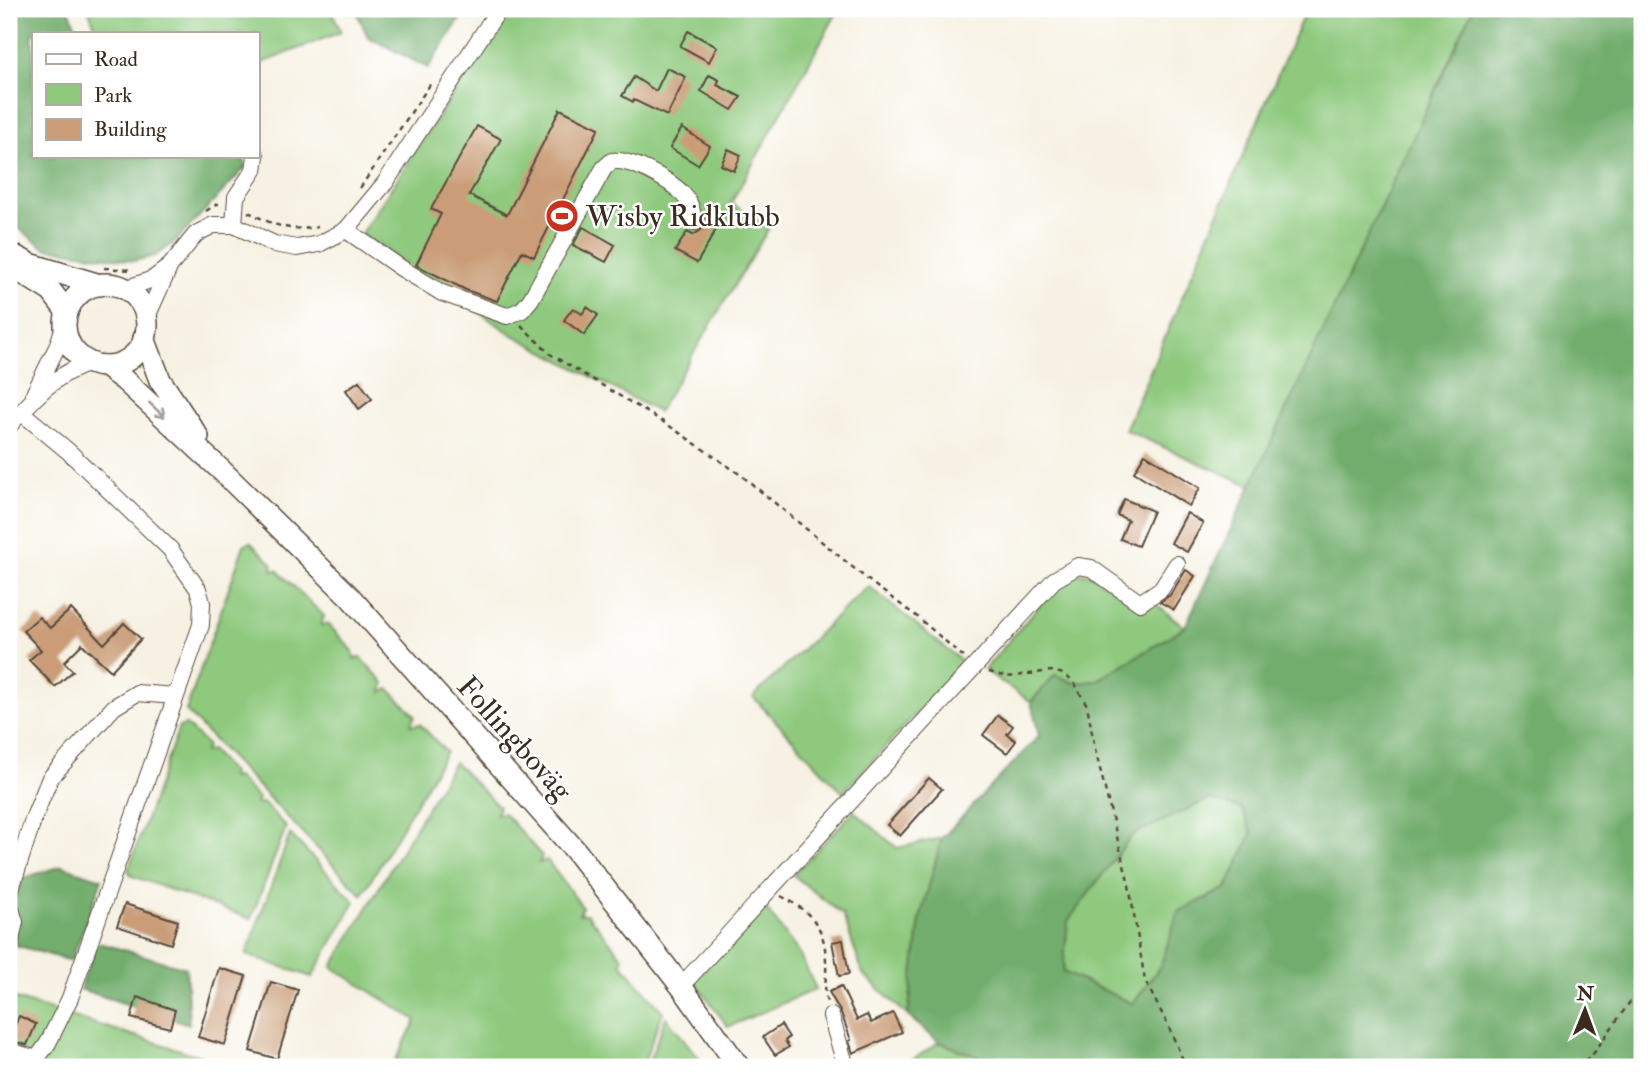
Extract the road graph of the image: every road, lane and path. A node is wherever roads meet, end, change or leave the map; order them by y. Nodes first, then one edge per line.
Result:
1 (499, 9) edge
2 (433, 80) dead end
3 (256, 158) edge
4 (359, 190) dead end
5 (234, 207) junction
6 (200, 216) dead end
7 (694, 222) dead end
8 (326, 223) dead end
9 (234, 225) junction
10 (346, 230) junction
11 (9, 253) edge
12 (9, 263) edge
13 (170, 266) junction
14 (100, 285) junction
15 (125, 289) junction
16 (512, 315) junction
17 (66, 318) junction
18 (145, 329) junction
19 (99, 364) junction
20 (27, 406) junction
21 (9, 426) edge
22 (221, 470) junction
23 (1177, 564) dead end
24 (976, 666) junction
25 (175, 696) junction
26 (769, 890) junction
27 (9, 895) edge
28 (9, 903) edge
29 (9, 948) edge
30 (1642, 985) edge
31 (681, 986) junction
32 (831, 1016) joint
33 (9, 1051) edge
34 (34, 1063) edge
35 (739, 1067) edge
36 (846, 1067) edge
37 (1186, 1067) edge
38 (1577, 1067) edge

1 - 10 street
2 - 4 path
3 - 5 street
5 - 6 path
5 - 8 path
5 - 9 street
7 - 16 street
9 - 10 street
9 - 13 street
10 - 16 street
11 - 14 main road
12 - 17 main road
13 - 15 street
13 - 18 street
14 - 15 main road
14 - 17 main road
15 - 18 main road
16 - 24 path
17 - 19 main road
17 - 20 street
18 - 19 main road
18 - 22 main road, Follingboväg
19 - 20 street
19 -> 22 main road, Follingboväg
20 - 21 street
20 - 25 street
22 - 31 main road, Follingboväg
23 - 24 street
24 - 26 street
24 - 37 path
25 - 27 street
25 - 34 street
26 - 31 street
26 - 32 path
28 - 29 street
30 - 38 path
31 - 35 main road, Follingboväg
32 - 36 street
33 - 34 street

